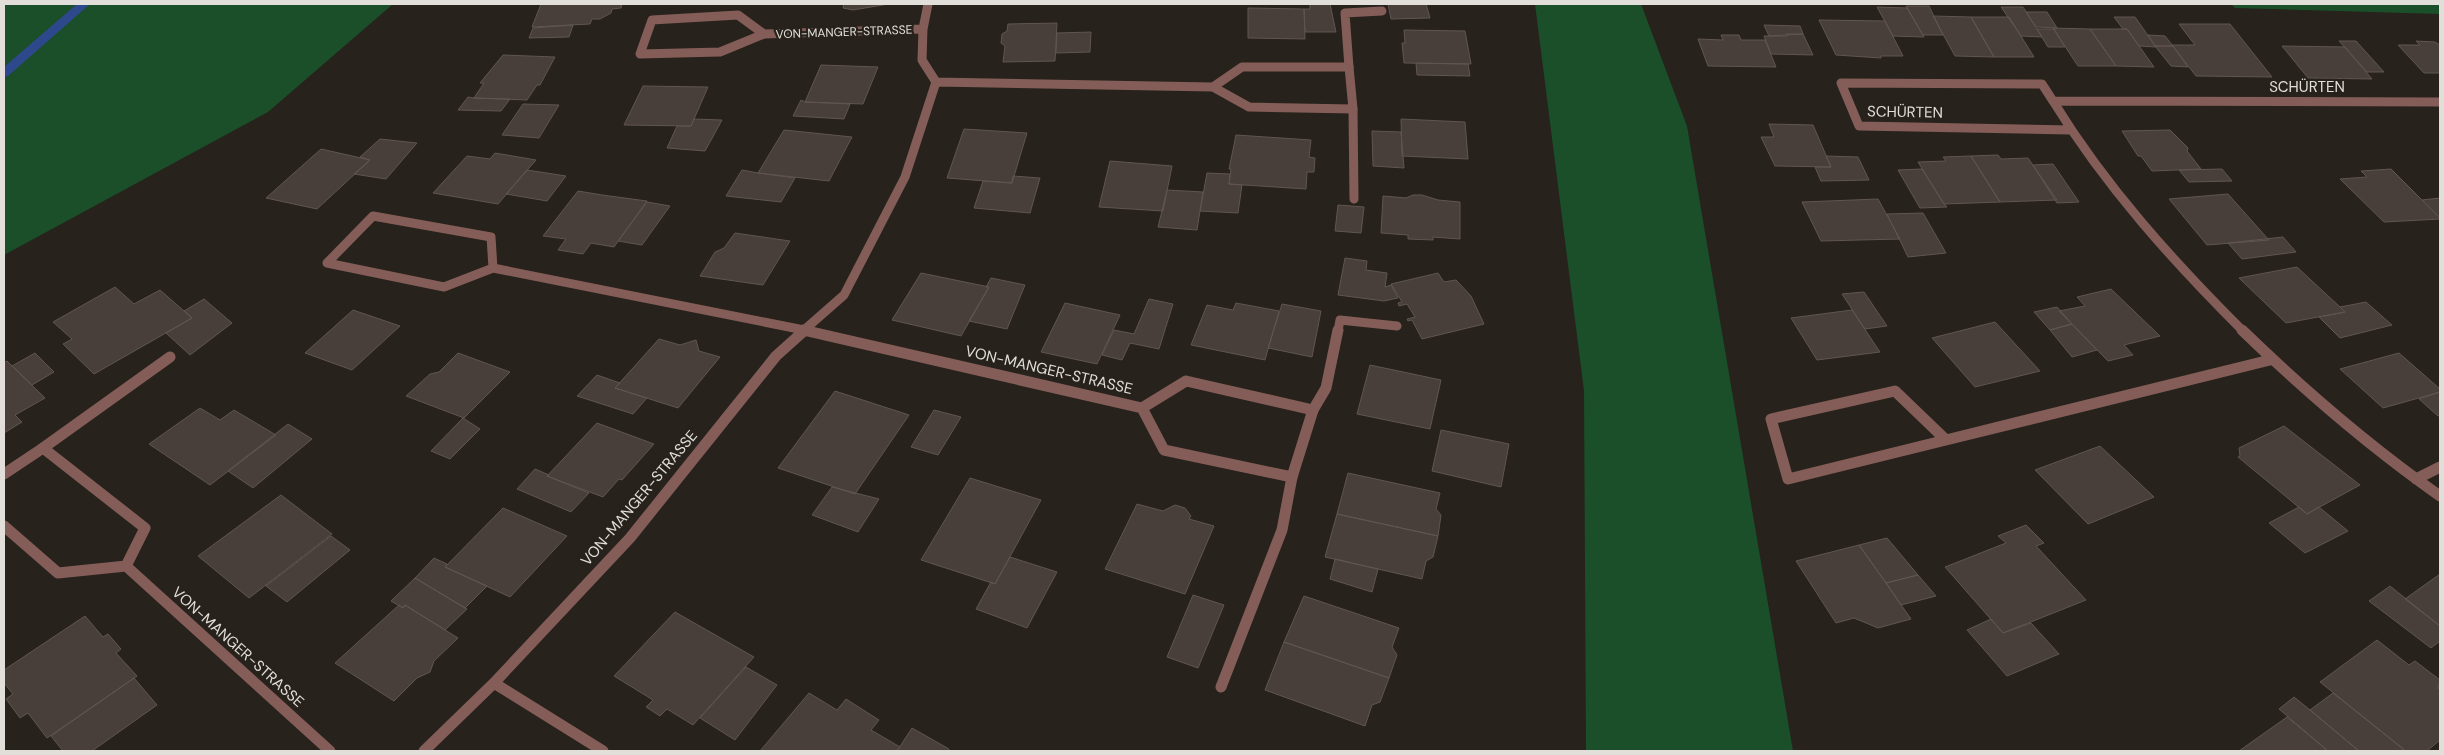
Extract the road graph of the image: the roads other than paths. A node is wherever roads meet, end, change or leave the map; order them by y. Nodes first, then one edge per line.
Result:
1 (928, 4) edge
2 (1382, 11) dead end
3 (924, 30) junction
4 (764, 34) junction
5 (1349, 67) junction
6 (936, 82) junction
7 (1213, 88) junction
8 (2053, 101) junction
9 (2440, 102) edge
10 (1353, 109) junction
11 (2070, 130) junction
12 (1354, 199) dead end
13 (493, 268) junction
14 (1397, 326) dead end
15 (803, 330) junction
16 (170, 357) dead end
17 (2270, 360) junction
18 (1142, 408) junction
19 (1313, 410) junction
20 (1946, 440) junction
21 (43, 448) junction
22 (2440, 467) edge
23 (4, 474) edge
24 (1292, 477) junction
25 (2416, 479) junction
26 (2440, 496) edge
27 (4, 526) edge
28 (126, 566) junction
29 (494, 683) junction
30 (1221, 688) dead end
31 (330, 751) edge
32 (424, 751) edge
33 (603, 751) edge

1 - 3 street, VON-MANGER-STRASSE
2 - 5 street
3 - 4 street, VON-MANGER-STRASSE
3 - 6 street, VON-MANGER-STRASSE
4 - 4 street, VON-MANGER-STRASSE
5 - 7 street
5 - 10 street
6 - 7 street
6 - 15 street, VON-MANGER-STRASSE
7 - 10 street
8 - 9 street, SCHÜRTEN
8 - 11 street, SCHÜRTEN
8 - 11 street, SCHÜRTEN
10 - 12 street
11 - 17 street, SCHÜRTEN
13 - 13 street
13 - 15 street, VON-MANGER-STRASSE
14 - 19 street
15 - 18 street, VON-MANGER-STRASSE
15 - 29 street, VON-MANGER-STRASSE
16 - 21 street
17 - 20 street
17 - 25 street, SCHÜRTEN
18 - 19 street, VON-MANGER-STRASSE
18 - 24 street, VON-MANGER-STRASSE
19 - 24 street
20 - 20 street
21 - 23 street
21 - 28 street
22 - 25 street
24 - 30 street
25 - 26 street, SCHÜRTEN
27 - 28 street
28 - 31 street, VON-MANGER-STRASSE
29 - 32 street, VON-MANGER-STRASSE
29 - 33 street

